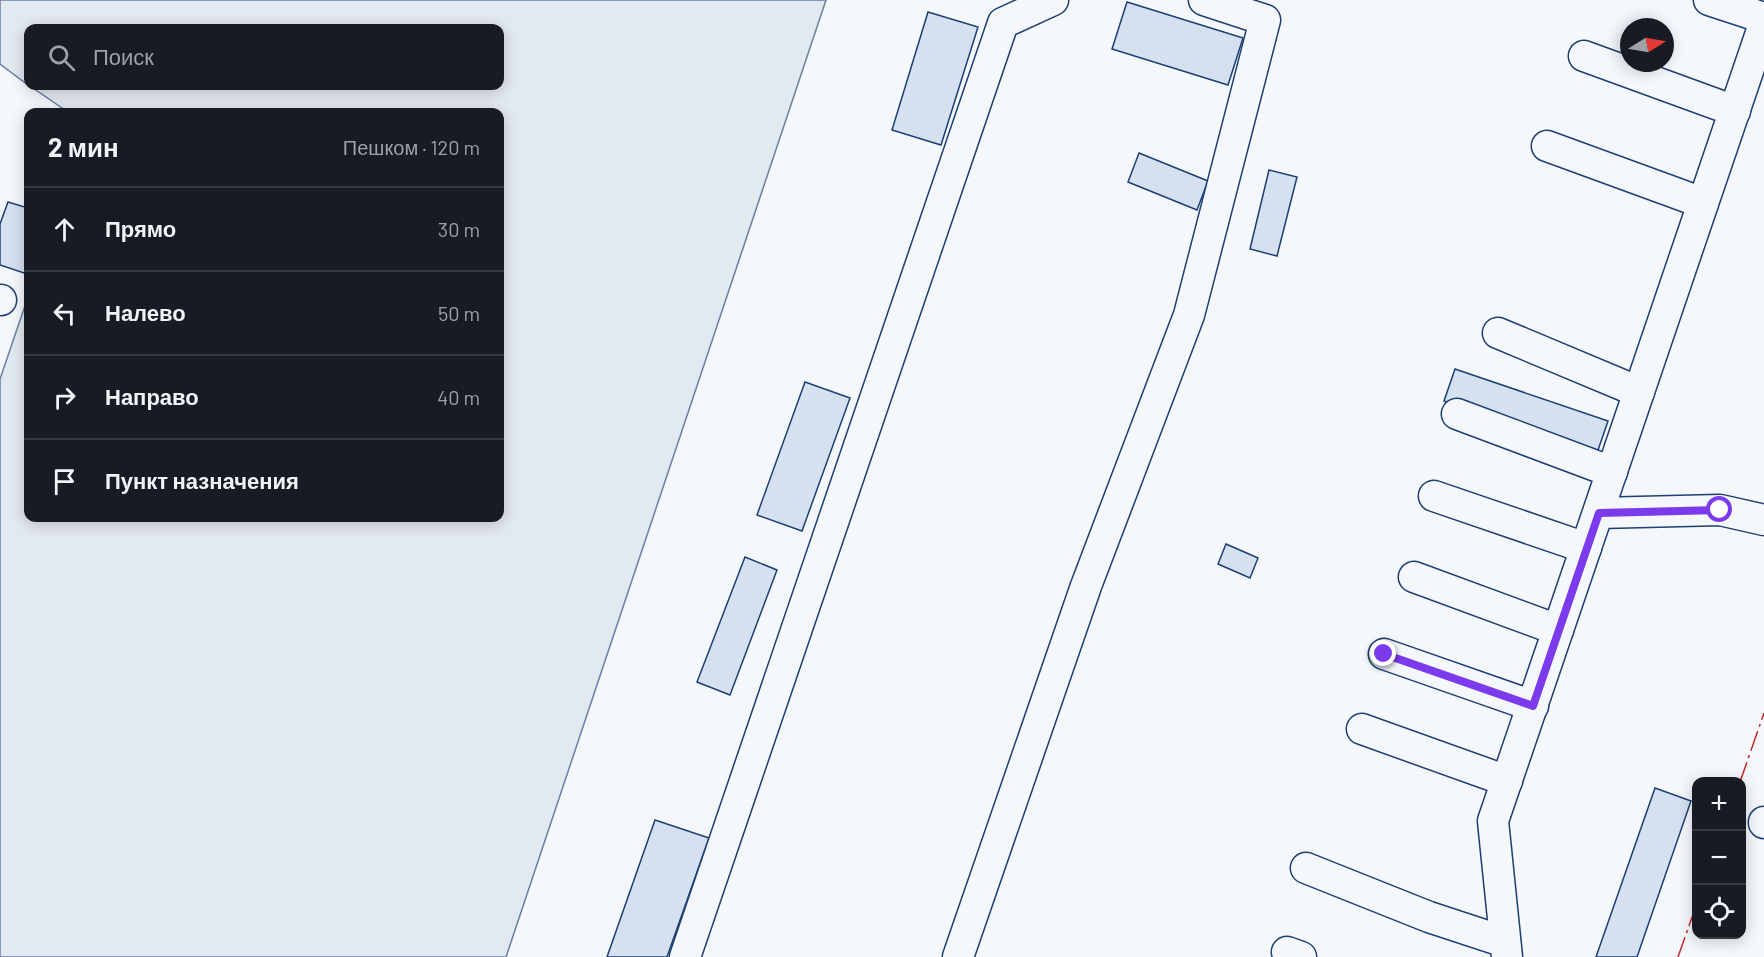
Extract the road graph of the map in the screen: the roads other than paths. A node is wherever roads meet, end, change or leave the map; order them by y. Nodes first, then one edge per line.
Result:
1 (1053, 0) edge
2 (1204, 0) edge
3 (1709, 0) edge
4 (1764, 18) edge
5 (1764, 24) edge
6 (1584, 56) dead end
7 (1735, 111) junction
8 (1546, 146) dead end
9 (1703, 202) junction
10 (1498, 333) dead end
11 (1639, 392) junction
12 (1457, 414) dead end
13 (1612, 471) junction
14 (1434, 495) dead end
15 (1599, 513) junction
16 (1764, 520) edge
17 (1586, 548) junction
18 (1414, 577) dead end
19 (1558, 630) junction
20 (1384, 654) dead end
21 (1533, 706) junction
22 (1362, 729) dead end
23 (1507, 781) junction
24 (1306, 868) dead end
25 (1506, 950) edge
26 (685, 957) edge
27 (958, 957) edge

1 - 26 lane
2 - 27 lane
3 - 4 lane
5 - 7 lane
6 - 7 lane
7 - 9 lane
8 - 9 lane
9 - 11 lane
10 - 11 lane
11 - 13 lane
12 - 13 lane
13 - 15 lane
14 - 17 lane
15 - 16 lane
15 - 17 lane
17 - 19 lane
18 - 19 lane
19 - 21 lane
20 - 21 lane
21 - 23 lane
22 - 23 lane
23 - 25 lane
24 - 25 lane

